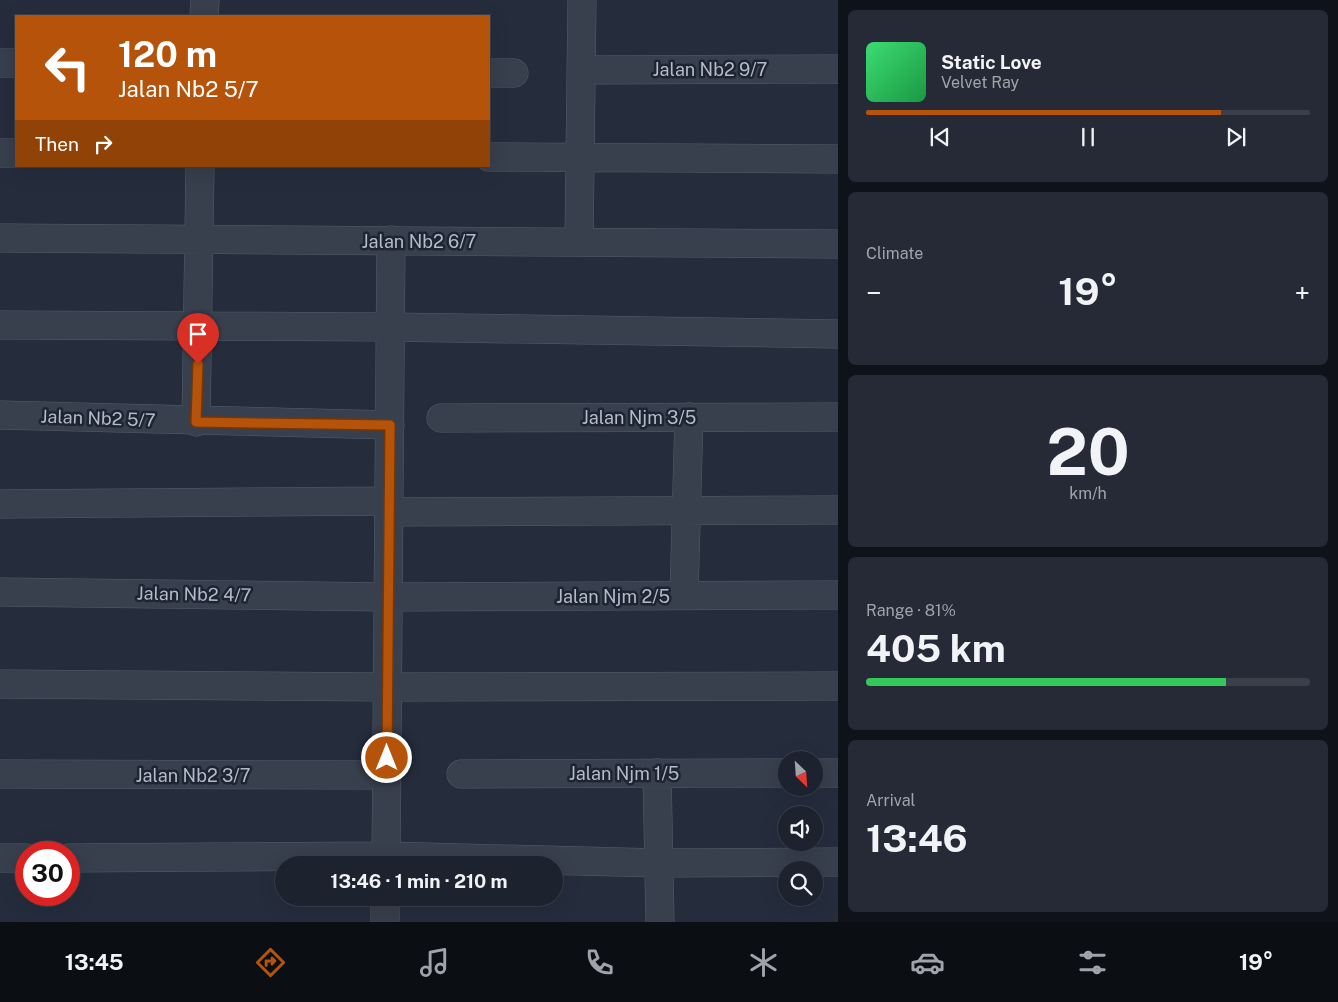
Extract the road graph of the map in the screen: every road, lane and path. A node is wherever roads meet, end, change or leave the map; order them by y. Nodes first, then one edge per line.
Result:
1 (205, 0) edge
2 (582, 0) edge
3 (204, 15) edge
4 (0, 63) edge
5 (15, 63) edge
6 (838, 69) edge
7 (581, 70) junction
8 (0, 153) edge
9 (15, 153) edge
10 (490, 157) edge
11 (580, 157) junction
12 (838, 159) edge
13 (200, 167) edge
14 (0, 238) edge
15 (199, 239) junction
16 (391, 240) junction
17 (578, 242) junction
18 (838, 244) edge
19 (0, 325) edge
20 (199, 326) junction
21 (390, 327) junction
22 (838, 334) edge
23 (0, 415) edge
24 (689, 417) junction
25 (838, 417) edge
26 (440, 418) dead end
27 (196, 422) junction
28 (390, 425) junction
29 (0, 504) edge
30 (389, 507) junction
31 (686, 510) junction
32 (838, 510) edge
33 (0, 592) edge
34 (684, 595) junction
35 (838, 595) edge
36 (388, 597) junction
37 (0, 684) edge
38 (838, 686) edge
39 (387, 687) junction
40 (778, 773) edge
41 (823, 773) edge
42 (838, 773) edge
43 (0, 774) edge
44 (461, 774) dead end
45 (657, 774) junction
46 (386, 775) junction
47 (386, 856) edge
48 (0, 858) edge
49 (15, 858) edge
50 (80, 858) edge
51 (275, 860) edge
52 (563, 862) edge
53 (838, 862) edge
54 (659, 863) junction
55 (385, 906) edge
56 (385, 922) edge
57 (660, 922) edge

1 - 3 street
2 - 7 street
4 - 5 street
6 - 7 street, Jalan Nb2 9/7
7 - 11 street
8 - 9 street
10 - 11 street
11 - 12 street
11 - 17 street
13 - 15 street
14 - 15 street, Jalan Nb2 6/7
15 - 16 street, Jalan Nb2 6/7
15 - 20 street
16 - 17 street, Jalan Nb2 6/7
16 - 21 street
17 - 18 street, Jalan Nb2 6/7
19 - 20 street
20 - 21 street
20 - 27 street
21 - 22 street
21 - 28 street
23 - 27 street, Jalan Nb2 5/7
24 - 25 street, Jalan Njm 3/5
24 - 26 street, Jalan Njm 3/5
24 - 31 street
27 - 28 street, Jalan Nb2 5/7
28 - 30 street
29 - 30 street
30 - 31 street
30 - 36 street
31 - 32 street
31 - 34 street
33 - 36 street, Jalan Nb2 4/7
34 - 35 street, Jalan Njm 2/5
34 - 36 street, Jalan Njm 2/5
36 - 39 street
37 - 39 street
38 - 39 street
39 - 46 street
40 - 45 street, Jalan Njm 1/5
41 - 42 street
43 - 46 street, Jalan Nb2 3/7
44 - 45 street, Jalan Njm 1/5
45 - 54 street
46 - 47 street
48 - 49 street
50 - 51 street
52 - 54 street
53 - 54 street
54 - 57 street
55 - 56 street

